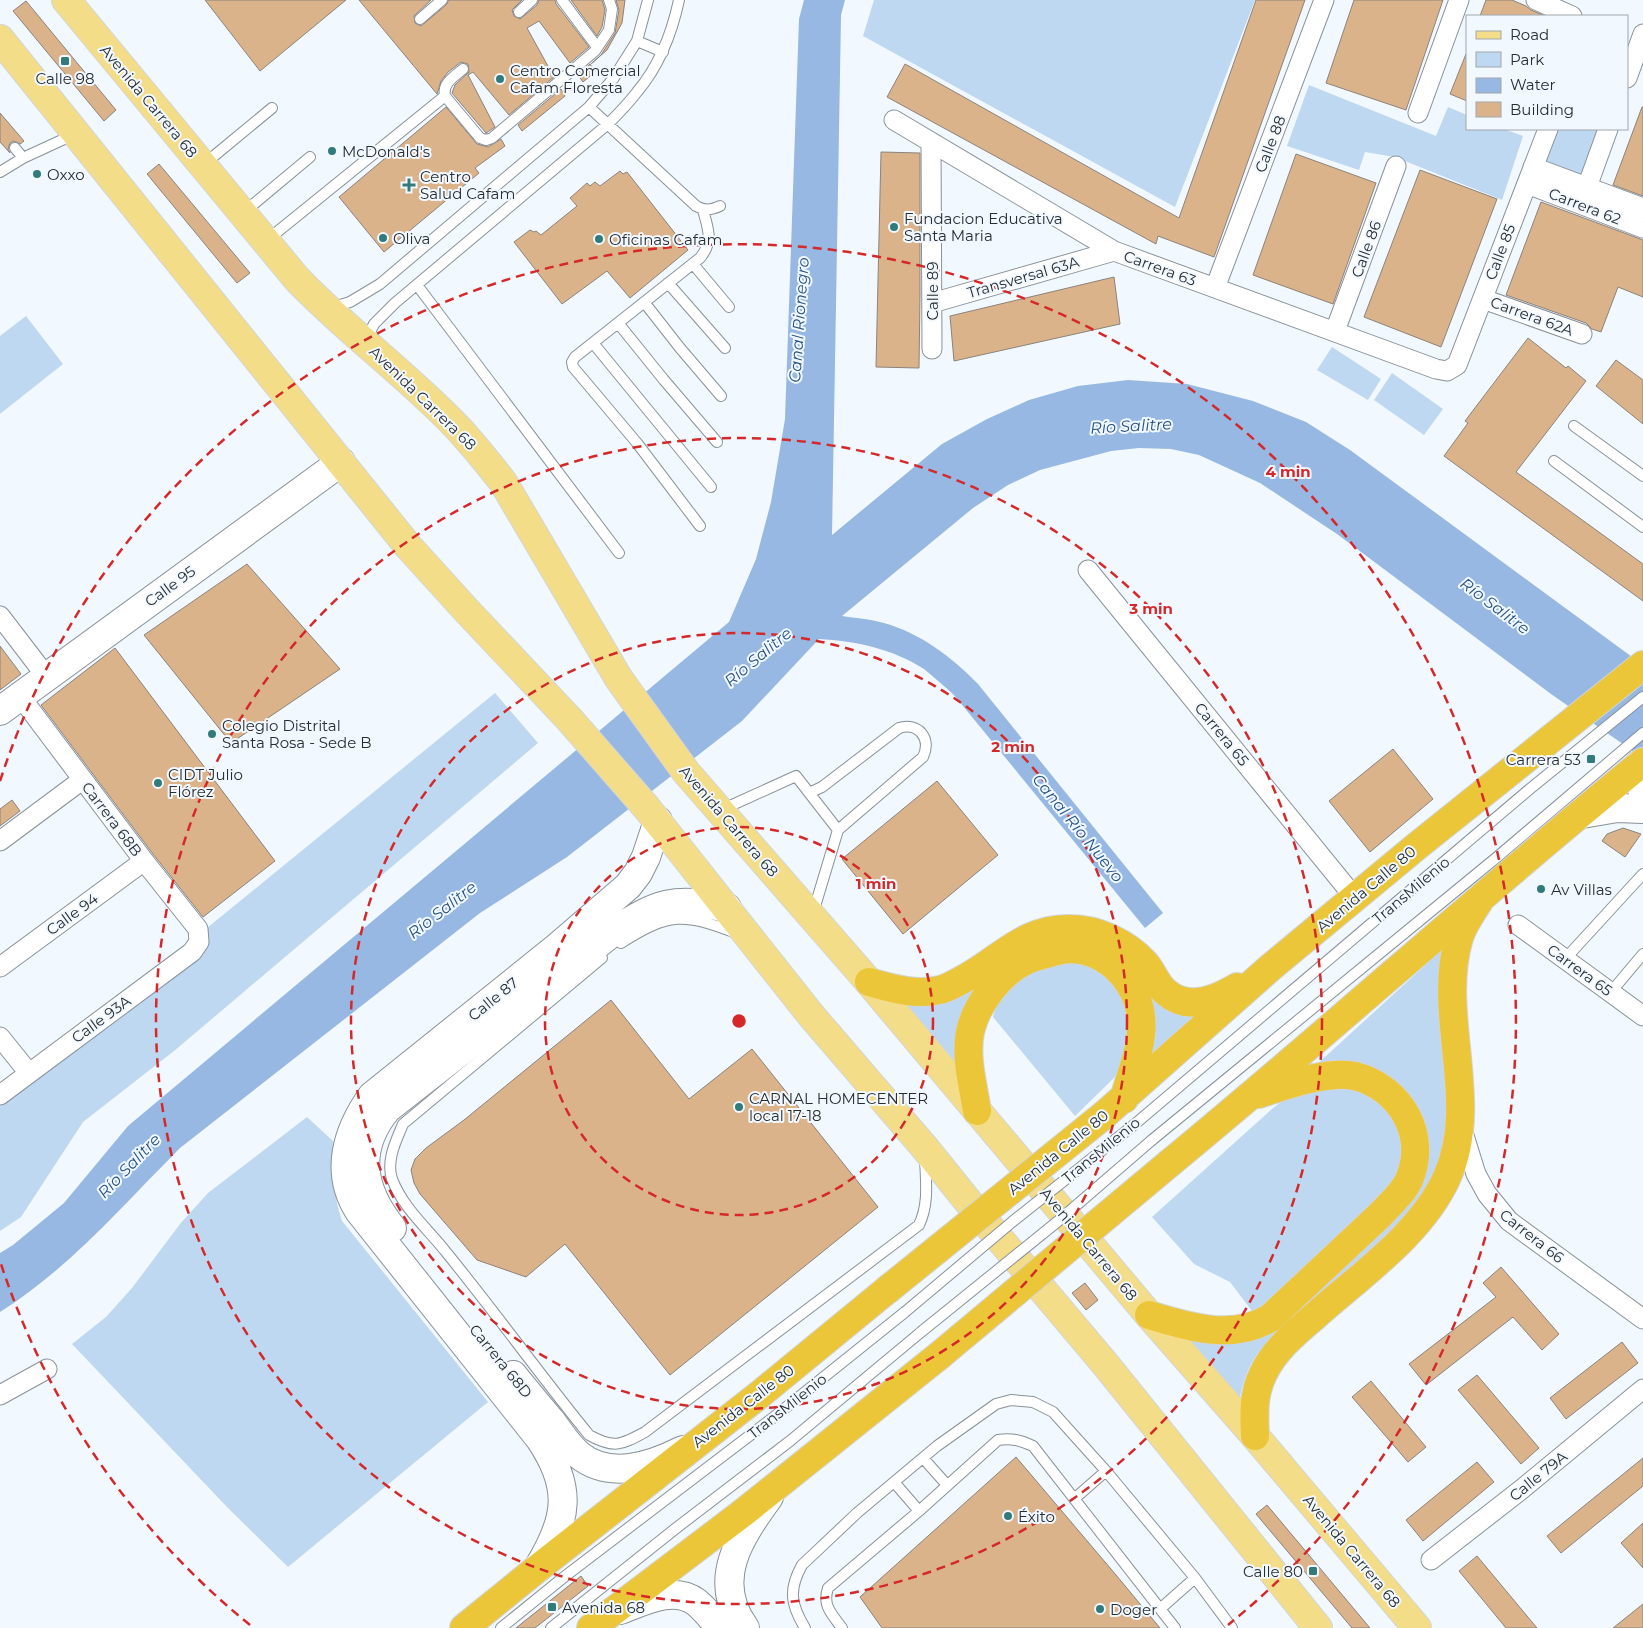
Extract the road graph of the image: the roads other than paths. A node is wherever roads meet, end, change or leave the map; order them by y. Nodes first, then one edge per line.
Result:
1 (66, 0) edge
2 (442, 0) edge
3 (532, 0) edge
4 (562, 0) edge
5 (609, 0) edge
6 (648, 0) edge
7 (679, 0) edge
8 (1324, 0) edge
9 (1458, 0) edge
10 (1536, 0) edge
11 (519, 12) dead end
12 (1570, 15) edge
13 (420, 19) dead end
14 (0, 39) edge
15 (1636, 39) edge
16 (637, 41) junction
17 (597, 47) junction
18 (663, 52) junction
19 (464, 69) dead end
20 (1628, 74) edge
21 (445, 96) junction
22 (589, 107) junction
23 (272, 108) dead end
24 (1418, 113) dead end
25 (894, 120) dead end
26 (608, 124) junction
27 (1548, 130) edge
28 (1608, 130) edge
29 (77, 133) junction
30 (931, 142) junction
31 (15, 148) dead end
32 (310, 157) dead end
33 (23, 158) junction
34 (202, 165) junction
35 (1396, 166) dead end
36 (0, 172) edge
37 (1530, 175) junction
38 (1587, 187) junction
39 (720, 206) dead end
40 (1643, 208) edge
41 (702, 210) junction
42 (243, 214) junction
43 (1643, 228) edge
44 (266, 241) junction
45 (1114, 251) junction
46 (693, 264) junction
47 (668, 283) junction
48 (416, 285) junction
49 (1215, 288) junction
50 (1483, 299) junction
51 (644, 302) junction
52 (932, 303) junction
53 (729, 307) dead end
54 (326, 308) junction
55 (618, 323) junction
56 (1335, 331) junction
57 (1582, 334) dead end
58 (365, 343) junction
59 (593, 343) junction
60 (724, 348) dead end
61 (932, 349) dead end
62 (1447, 371) joint
63 (721, 396) dead end
64 (1574, 426) dead end
65 (716, 442) dead end
66 (1554, 461) dead end
67 (341, 462) junction
68 (1643, 476) edge
69 (711, 487) dead end
70 (1642, 523) edge
71 (700, 526) dead end
72 (618, 553) dead end
73 (1088, 570) dead end
74 (0, 616) edge
75 (1643, 665) edge
76 (46, 676) junction
77 (1643, 696) edge
78 (10, 704) edge
79 (1643, 733) edge
80 (1641, 764) edge
81 (82, 780) junction
82 (809, 793) junction
83 (1643, 793) edge
84 (1643, 809) edge
85 (720, 811) junction
86 (652, 814) junction
87 (1582, 814) junction
88 (838, 830) junction
89 (0, 841) edge
90 (144, 861) junction
91 (1643, 874) edge
92 (1355, 898) junction
93 (1481, 898) junction
94 (727, 908) junction
95 (812, 916) junction
96 (1518, 925) dead end
97 (750, 937) junction
98 (199, 942) joint
99 (1643, 954) edge
100 (1565, 959) junction
101 (0, 967) edge
102 (1271, 967) junction
103 (868, 982) junction
104 (1611, 992) junction
105 (1643, 1016) edge
106 (0, 1037) edge
107 (28, 1073) junction
108 (0, 1094) edge
109 (1250, 1096) junction
110 (1114, 1107) junction
111 (977, 1111) junction
112 (1461, 1123) junction
113 (925, 1148) junction
114 (365, 1162) joint
115 (346, 1182) joint
116 (1149, 1315) junction
117 (1643, 1319) edge
118 (47, 1369) dead end
119 (1643, 1389) edge
120 (0, 1395) edge
121 (1255, 1436) junction
122 (694, 1445) junction
123 (923, 1458) junction
124 (1106, 1471) junction
125 (894, 1482) junction
126 (778, 1485) junction
127 (947, 1485) junction
128 (1074, 1499) junction
129 (919, 1511) junction
130 (1431, 1560) dead end
131 (538, 1568) junction
132 (1195, 1578) junction
133 (1160, 1609) junction
134 (599, 1622) edge
135 (464, 1628) edge
136 (502, 1628) edge
137 (550, 1628) edge
138 (721, 1628) edge
139 (745, 1628) edge
140 (805, 1628) edge
141 (842, 1628) edge
142 (1175, 1628) edge
143 (1232, 1628) edge
144 (1318, 1628) edge
145 (1417, 1628) edge

1 - 34 main road, Avenida Carrera 68
2 - 13 lane
3 - 11 lane
4 - 17 lane
5 - 17 lane
6 - 16 lane
7 - 18 lane
8 - 49 street, Calle 88
9 - 24 street
10 - 12 street
14 - 29 main road
15 - 20 street
16 - 18 lane
16 - 22 lane
17 - 21 lane
18 - 26 lane
19 - 21 lane
21 - 44 lane
22 - 26 lane
22 - 54 lane
23 - 34 lane
25 - 30 street, Carrera 63
26 - 41 lane
26 - 48 lane
27 - 37 street, Calle 85
28 - 38 street
29 - 33 lane
29 - 67 main road
30 - 45 street, Carrera 63
30 - 52 street, Calle 89
31 - 33 lane
32 - 42 lane
33 - 36 lane
34 - 42 main road, Avenida Carrera 68
35 - 56 street, Calle 86
37 - 38 street, Carrera 62
37 - 43 street, Carrera 62
37 - 50 street, Calle 85
38 - 40 street, Carrera 62
39 - 41 lane
41 - 46 lane
42 - 44 main road, Avenida Carrera 68
44 - 54 main road, Avenida Carrera 68
45 - 49 street, Carrera 63
45 - 52 street, Transversal 63A
46 - 47 lane
46 - 53 lane
47 - 51 lane
47 - 60 lane
48 - 58 lane
48 - 72 lane
49 - 56 street, Carrera 63
50 - 57 street, Carrera 62A
50 - 62 street, Calle 85
51 - 55 lane
51 - 63 lane
52 - 61 street, Calle 89
54 - 58 main road, Avenida Carrera 68
55 - 59 lane
55 - 65 lane
56 - 62 street, Carrera 63
58 - 85 main road, Avenida Carrera 68
59 - 69 lane
59 - 71 lane
64 - 68 lane
66 - 70 lane
67 - 76 street, Calle 95
67 - 86 main road
73 - 92 street, Carrera 65
74 - 76 street
75 - 92 highway, Avenida Calle 80
76 - 78 street, Calle 95
77 - 136 lane, TransMilenio, bridge
78 - 81 street, Carrera 68B
79 - 137 lane, TransMilenio, bridge
80 - 83 street
80 - 87 highway
81 - 89 street
81 - 90 street, Carrera 68B
82 - 85 lane
82 - 88 lane
82 - 88 lane
84 - 87 street
85 - 95 main road, Avenida Carrera 68
86 - 94 main road
86 - 115 street, Calle 87
87 - 93 highway
88 - 95 lane
90 - 98 street, Carrera 68B
90 - 101 street, Calle 94
91 - 100 lane
92 - 102 highway, Avenida Calle 80
93 - 109 highway
93 - 112 highway
94 - 97 main road
94 - 114 street, Calle 87
95 - 103 main road, Avenida Carrera 68
96 - 100 street, Carrera 65
97 - 113 main road
97 - 113 lane
98 - 107 street, Calle 93A
99 - 104 lane
100 - 104 street, Carrera 65
102 - 103 highway
102 - 110 highway, Avenida Calle 80
103 - 111 main road, Avenida Carrera 68
104 - 105 street, Carrera 65
106 - 107 street
107 - 108 street, Calle 93A
109 - 116 highway
109 - 126 highway, bridge
110 - 111 highway
110 - 122 highway, Avenida Calle 80, bridge
111 - 116 main road, Avenida Carrera 68
112 - 117 street, Carrera 66
112 - 121 highway
113 - 144 main road
114 - 122 street, Carrera 68D
115 - 131 street, Carrera 68D
116 - 121 main road, Avenida Carrera 68
118 - 120 street
119 - 130 street, Calle 79A
121 - 145 main road, Avenida Carrera 68
122 - 131 highway, Avenida Calle 80
123 - 124 lane
123 - 125 lane
123 - 127 lane
124 - 128 lane
124 - 132 lane
125 - 129 lane
125 - 140 lane
126 - 134 highway
126 - 139 street
127 - 128 lane
127 - 129 lane
128 - 133 lane
129 - 141 lane
131 - 135 highway, Avenida Calle 80
132 - 133 lane
132 - 143 lane
133 - 142 lane
134 - 138 street

